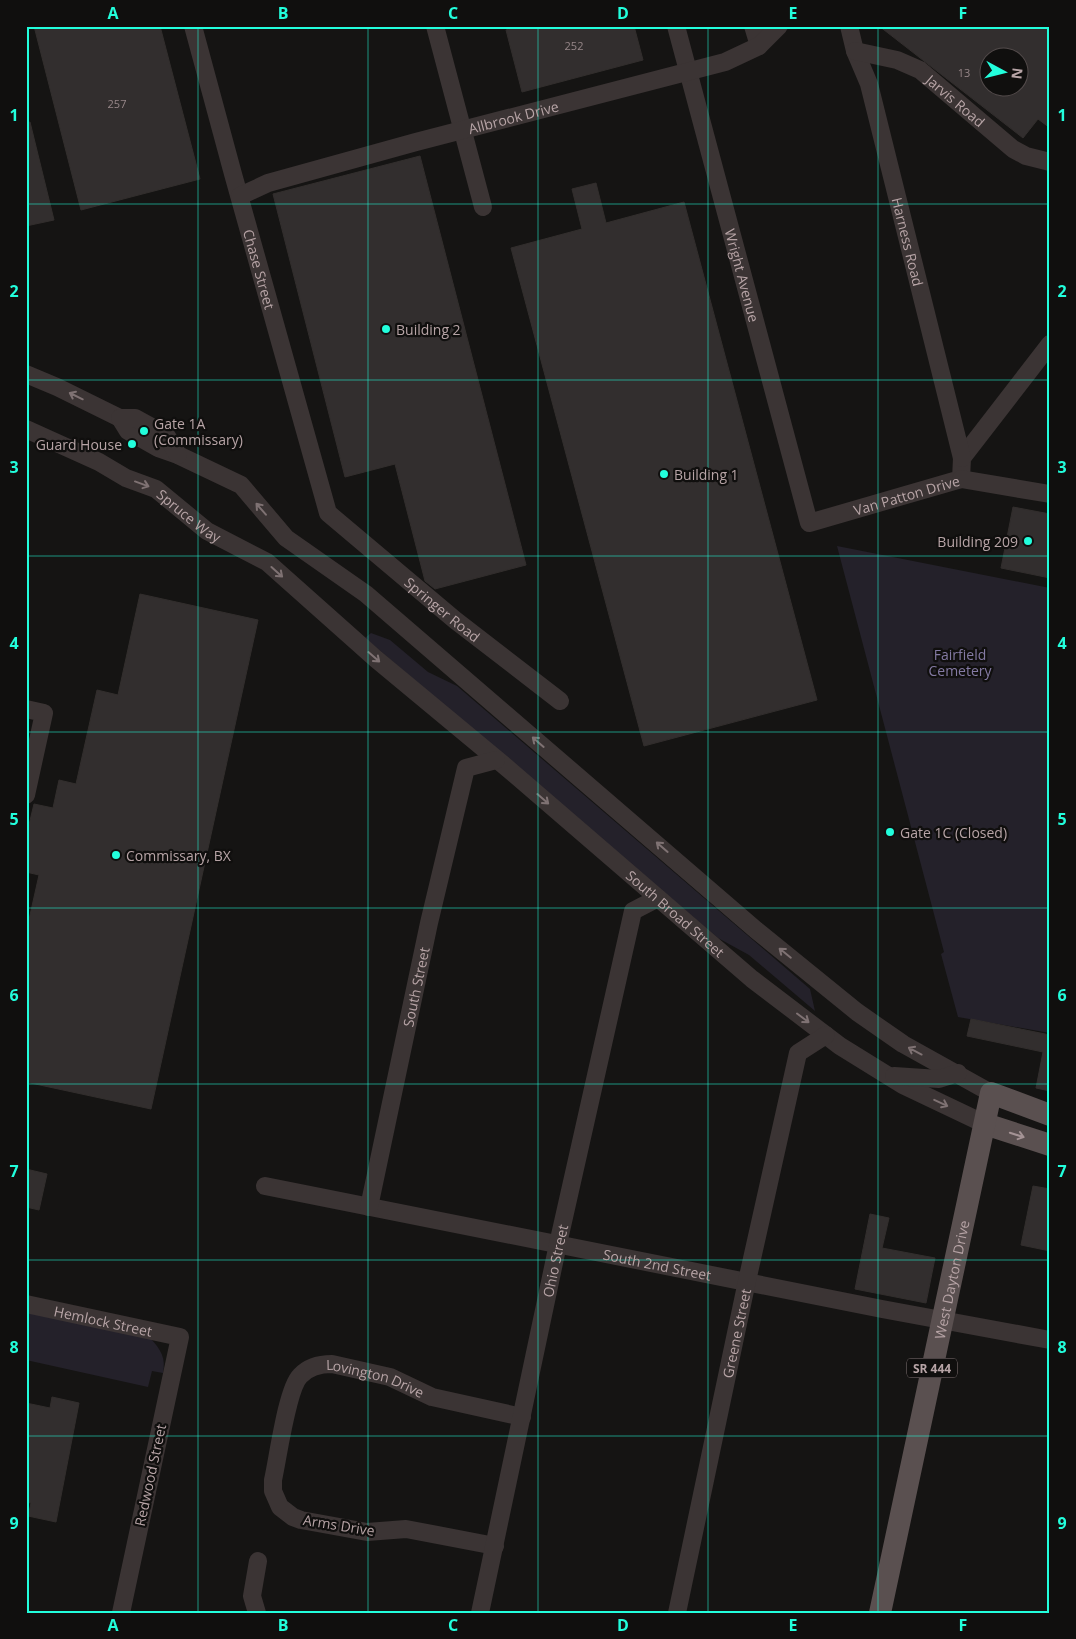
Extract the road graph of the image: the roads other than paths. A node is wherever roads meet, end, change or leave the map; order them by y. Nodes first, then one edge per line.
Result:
1 (193, 26) edge
2 (435, 26) edge
3 (676, 26) edge
4 (754, 26) edge
5 (779, 26) edge
6 (849, 26) edge
7 (758, 46) junction
8 (855, 51) junction
9 (689, 71) junction
10 (462, 130) junction
11 (1050, 162) edge
12 (240, 196) junction
13 (483, 207) dead end
14 (1050, 344) edge
15 (26, 374) edge
16 (26, 429) edge
17 (962, 458) junction
18 (961, 479) junction
19 (1050, 494) edge
20 (328, 513) joint
21 (809, 523) joint
22 (337, 625) joint
23 (560, 701) dead end
24 (26, 710) edge
25 (496, 760) junction
26 (26, 795) edge
27 (658, 898) junction
28 (826, 1034) junction
29 (958, 1073) junction
30 (887, 1075) junction
31 (991, 1092) junction
32 (1050, 1115) edge
33 (985, 1124) junction
34 (1050, 1145) edge
35 (265, 1186) dead end
36 (369, 1207) junction
37 (558, 1244) junction
38 (747, 1281) junction
39 (26, 1304) edge
40 (942, 1319) junction
41 (180, 1337) joint
42 (1050, 1340) edge
43 (522, 1417) junction
44 (281, 1444) joint
45 (495, 1546) junction
46 (258, 1562) dead end
47 (121, 1613) edge
48 (257, 1613) edge
49 (480, 1613) edge
50 (677, 1613) edge
51 (880, 1613) edge

1 - 12 street, Chase Street
2 - 10 street
3 - 9 street, Wright Avenue
4 - 7 street
5 - 7 street, Allbrook Drive
6 - 8 street, Harness Road
7 - 9 street, Allbrook Drive
8 - 11 street, Jarvis Road
8 - 17 street, Harness Road
9 - 10 street, Allbrook Drive
9 - 21 street, Wright Avenue
10 - 12 street, Allbrook Drive
10 - 13 street
12 - 20 street, Chase Street
14 - 17 street, Van Patton Drive
29 -> 15 street
16 -> 22 street, Spruce Way
17 - 18 street, Van Patton Drive
18 - 19 street
18 - 21 street, Van Patton Drive
20 - 23 street, Springer Road
22 -> 25 street, South Broad Street
24 - 26 street
25 -> 27 street, South Broad Street
25 - 36 street, South Street
27 -> 28 street, South Broad Street
27 - 37 street, Ohio Street
28 - 30 street, South Broad Street
28 - 38 street, Greene Street
29 - 30 street
29 - 31 street
30 -> 33 street, South Broad Street
31 - 32 main road
31 - 33 main road, West Dayton Drive / SR 444
33 -> 34 main road, South Broad Street
33 - 40 main road, West Dayton Drive / SR 444
35 - 36 street, South 2nd Street
36 - 37 street, South 2nd Street
37 - 38 street, South 2nd Street
37 - 43 street, Ohio Street
38 - 40 street, South 2nd Street
38 - 50 street, Greene Street
39 - 41 street, Hemlock Street
40 - 42 street, South 2nd Street
40 - 51 main road, West Dayton Drive / SR 444
41 - 47 street, Redwood Street
43 - 44 street, Lovington Drive
43 - 45 street, Ohio Street
44 - 45 street, Arms Drive
45 - 49 street, Ohio Street
46 - 48 street

